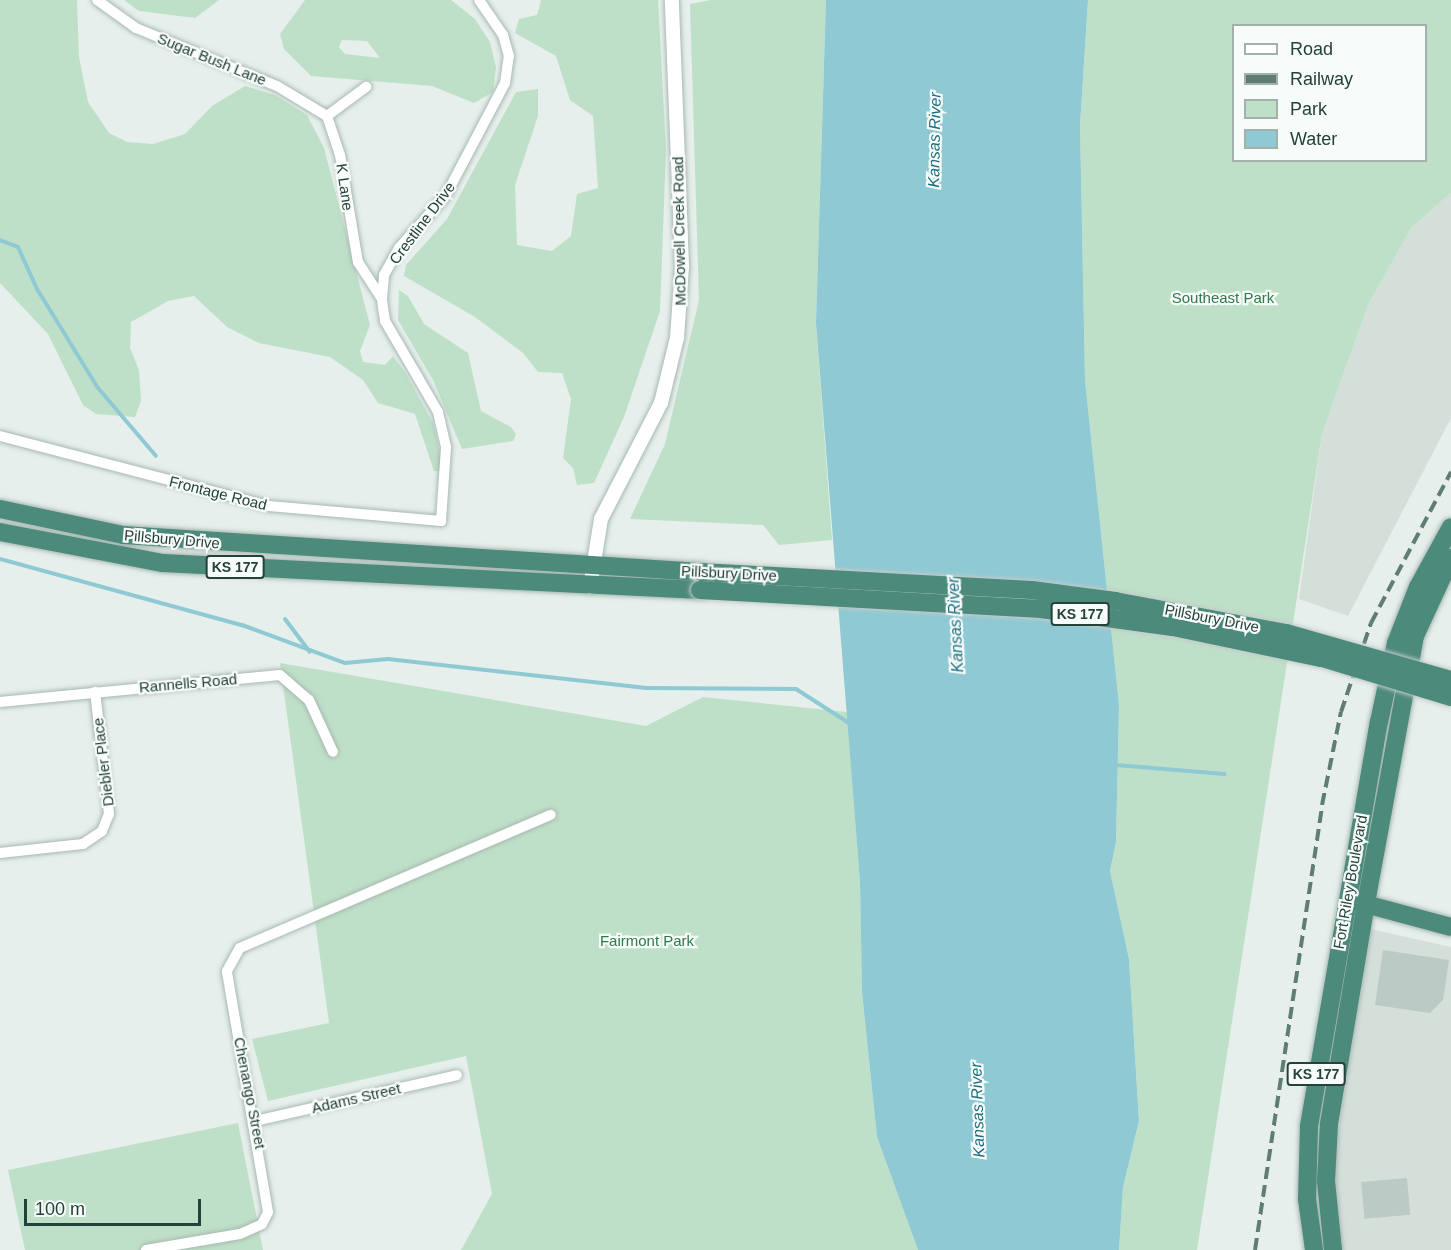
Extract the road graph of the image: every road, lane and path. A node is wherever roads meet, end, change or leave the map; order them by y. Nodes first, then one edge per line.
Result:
1 (97, 0) edge
2 (479, 0) edge
3 (672, 0) edge
4 (366, 87) dead end
5 (327, 116) junction
6 (382, 299) junction
7 (0, 436) edge
8 (0, 509) edge
9 (441, 521) joint
10 (1451, 527) edge
11 (0, 532) edge
12 (1451, 558) edge
13 (591, 564) junction
14 (701, 581) junction
15 (590, 587) junction
16 (1451, 680) edge
17 (95, 692) junction
18 (1451, 697) edge
19 (0, 702) edge
20 (333, 752) dead end
21 (551, 815) dead end
22 (0, 853) edge
23 (1347, 899) junction
24 (1366, 903) junction
25 (1451, 927) edge
26 (457, 1075) dead end
27 (255, 1121) junction
28 (149, 1250) edge
29 (1314, 1250) edge
30 (1333, 1250) edge

1 - 5 street, Sugar Bush Lane
2 - 6 street, Crestline Drive
3 - 13 street, McDowell Creek Road
4 - 5 street
5 - 6 street, K Lane
6 - 9 street, Crestline Drive
7 - 9 street, Frontage Road
8 - 13 highway, Pillsbury Drive / KS 177
10 - 23 highway, Fort Riley Boulevard
11 - 15 highway, Pillsbury Drive / KS 177
12 - 24 highway, Fort Riley Boulevard / KS 177
13 - 14 highway, Pillsbury Drive / KS 177
13 - 15 street, McDowell Creek Road
14 - 15 highway, Pillsbury Drive / KS 177
14 - 16 highway, Pillsbury Drive / KS 177, bridge
14 - 18 highway, Pillsbury Drive / KS 177, bridge
17 - 19 street, Rannells Road
17 - 20 street, Rannells Road
17 - 22 street, Diebler Place
21 - 27 street, Chenango Street
23 - 24 highway
23 - 29 highway, Fort Riley Boulevard / KS 177
24 - 25 highway
24 - 30 highway, Fort Riley Boulevard / KS 177
26 - 27 street, Adams Street
27 - 28 street, Chenango Street

